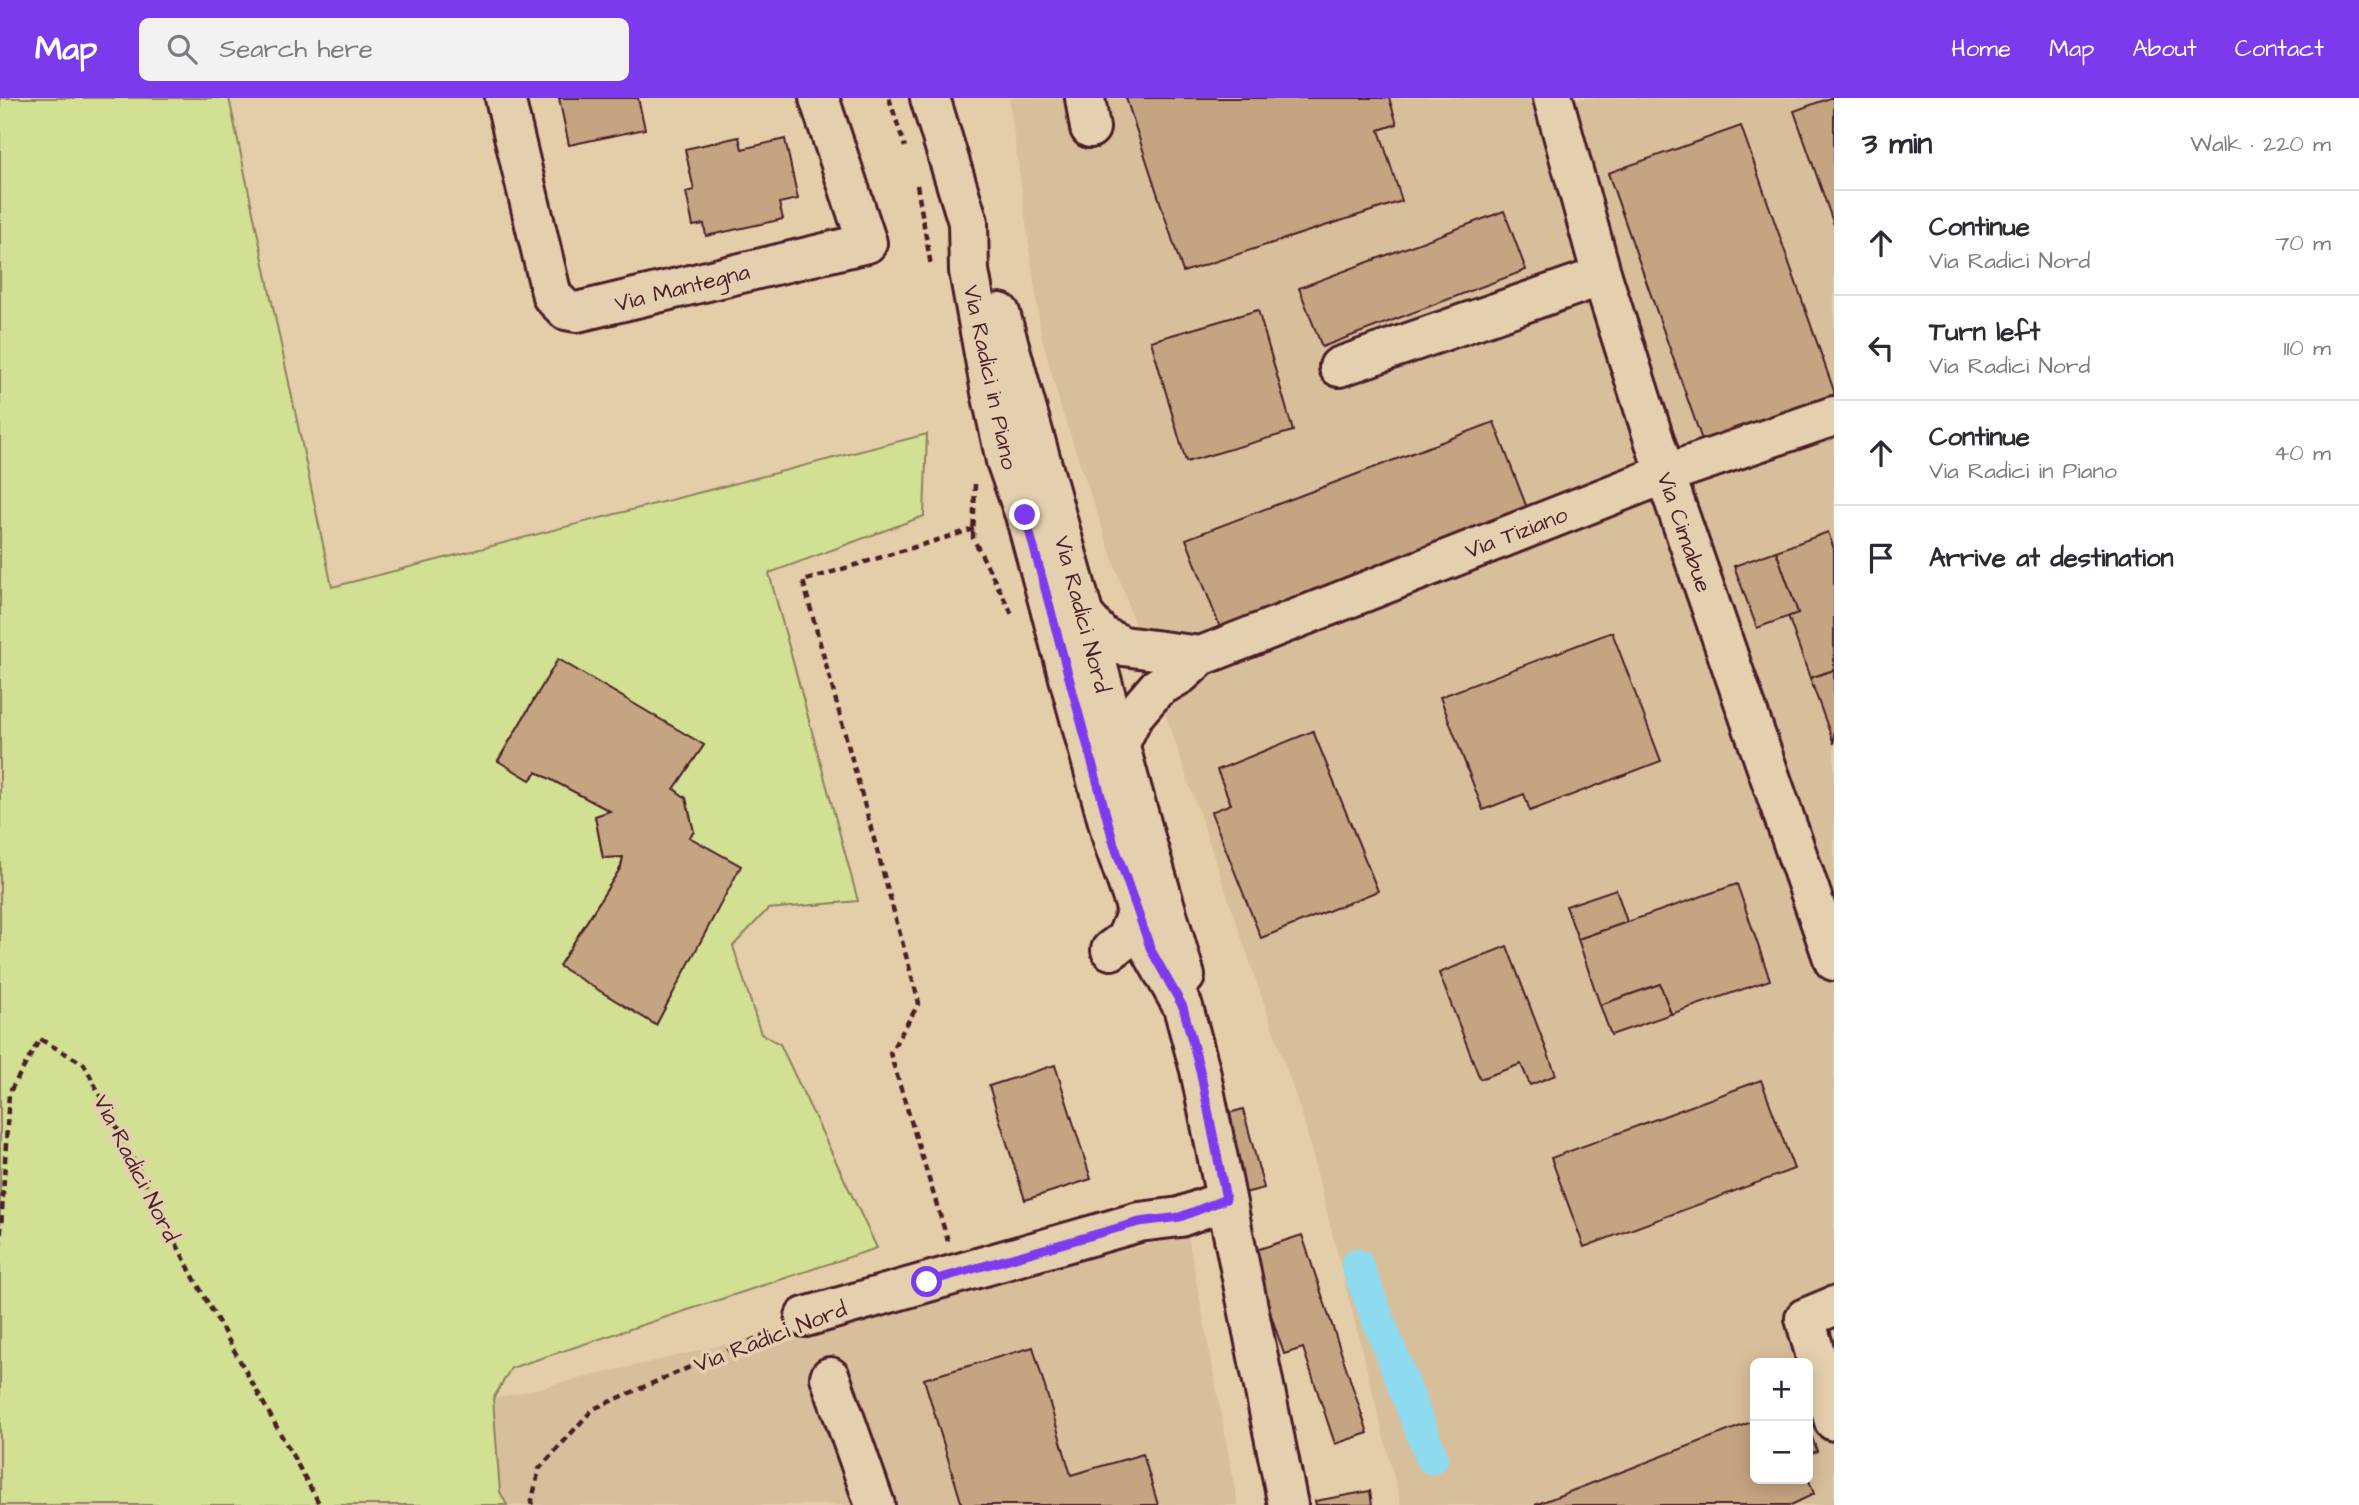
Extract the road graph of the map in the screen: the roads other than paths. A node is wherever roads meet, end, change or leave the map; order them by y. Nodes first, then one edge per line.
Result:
1 (505, 98) edge
2 (819, 98) edge
3 (930, 98) edge
4 (1557, 99) edge
5 (968, 222) junction
6 (1602, 276) junction
7 (1339, 367) dead end
8 (1834, 416) edge
9 (1665, 474) junction
10 (1084, 616) junction
11 (1201, 656) junction
12 (1073, 696) joint
13 (1119, 745) junction
14 (1153, 863) junction
15 (1138, 912) junction
16 (1834, 961) edge
17 (1161, 969) junction
18 (1183, 1007) junction
19 (1226, 1199) junction
20 (1834, 1306) edge
21 (805, 1317) road end
22 (830, 1377) dead end
23 (1834, 1421) edge
24 (876, 1505) edge
25 (1288, 1505) edge

1 - 2 street, Via Mantegna
3 - 5 street, Via Radici in Piano
4 - 6 street, Via Cimabue
5 - 10 street, Via Radici Nord
5 - 12 street, Via Radici in Piano
6 - 7 street
6 - 9 street, Via Cimabue
8 - 9 street, Via Tiziano
9 - 11 street, Via Tiziano
9 - 16 street, Via Cimabue
10 - 11 street
10 - 13 street, Via Radici Nord
11 - 13 street
12 - 15 street, Via Radici Nord
13 - 14 street, Via Radici Nord
14 - 15 street
14 - 18 street, Via Radici Nord
15 - 17 street, Via Radici Nord
15 - 17 street
17 - 18 street, Via Radici Nord
18 - 19 street, Via Radici Nord
19 - 21 street, Via Radici Nord
19 - 25 street, Via Radici Nord
20 - 23 street
22 - 24 street

